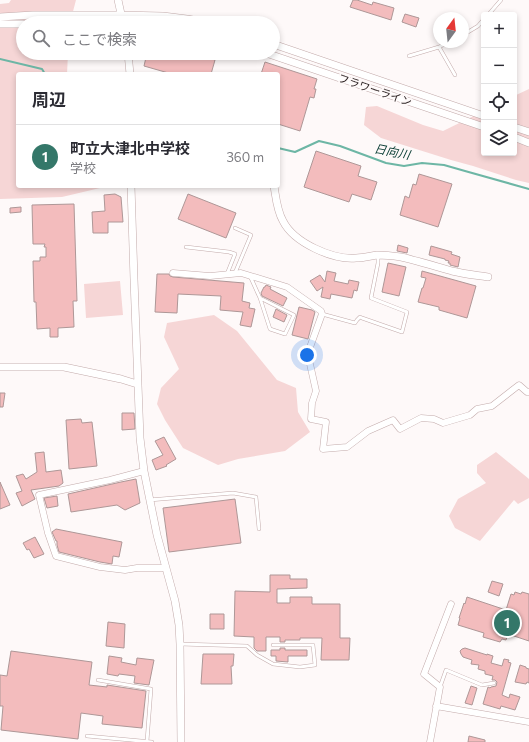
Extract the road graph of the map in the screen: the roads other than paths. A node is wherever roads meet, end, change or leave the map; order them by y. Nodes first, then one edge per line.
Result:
1 (118, 0) edge
2 (501, 0) edge
3 (491, 12) edge
4 (121, 15) junction
5 (16, 16) edge
6 (16, 16) edge
7 (163, 16) edge
8 (0, 17) edge
9 (481, 22) edge
10 (0, 24) edge
11 (16, 24) edge
12 (469, 31) edge
13 (280, 46) edge
14 (435, 48) edge
15 (439, 48) edge
16 (409, 56) dead end
17 (280, 58) edge
18 (129, 60) edge
19 (130, 72) edge
20 (455, 75) dead end
21 (481, 115) edge
22 (481, 126) edge
23 (517, 128) edge
24 (529, 132) edge
25 (517, 139) edge
26 (529, 143) edge
27 (131, 188) edge
28 (274, 188) edge
29 (234, 228) dead end
30 (186, 247) dead end
31 (378, 255) junction
32 (174, 273) dead end
33 (235, 273) junction
34 (227, 274) junction
35 (250, 275) junction
36 (488, 277) dead end
37 (260, 298) junction
38 (322, 314) junction
39 (0, 367) edge
40 (137, 384) junction
41 (529, 392) edge
42 (144, 471) junction
43 (149, 500) junction
44 (259, 529) dead end
45 (165, 568) junction
46 (451, 604) dead end
47 (180, 644) junction
48 (273, 645) dead end
49 (98, 680) dead end
50 (494, 683) dead end
51 (440, 687) junction
52 (436, 706) junction
53 (529, 722) edge
54 (87, 736) dead end
55 (147, 741) edge
56 (152, 742) edge
57 (181, 742) edge
58 (430, 742) edge

1 - 4 street
2 - 3 lane
4 - 6 street
4 - 7 street
5 - 8 street
9 - 12 lane
10 - 11 street
13 - 21 street, フラワーライン
14 - 16 lane
15 - 20 lane
17 - 22 street, フラワーライン
18 - 19 street
23 - 24 street
25 - 26 street
27 - 40 street
28 - 31 street
29 - 33 lane
30 - 34 lane
31 - 36 street
31 - 38 lane
32 - 34 street
33 - 34 street
33 - 35 street
35 - 37 lane
35 - 38 street
37 - 37 lane
38 - 41 street
39 - 40 street
40 - 42 street
42 - 43 street
42 - 45 street
43 - 44 lane
43 - 45 street
45 - 47 street
46 - 51 street
47 - 48 lane
47 - 57 street
49 - 55 lane
50 - 51 lane
51 - 52 street
52 - 53 street
52 - 58 street
54 - 55 lane
55 - 56 lane

